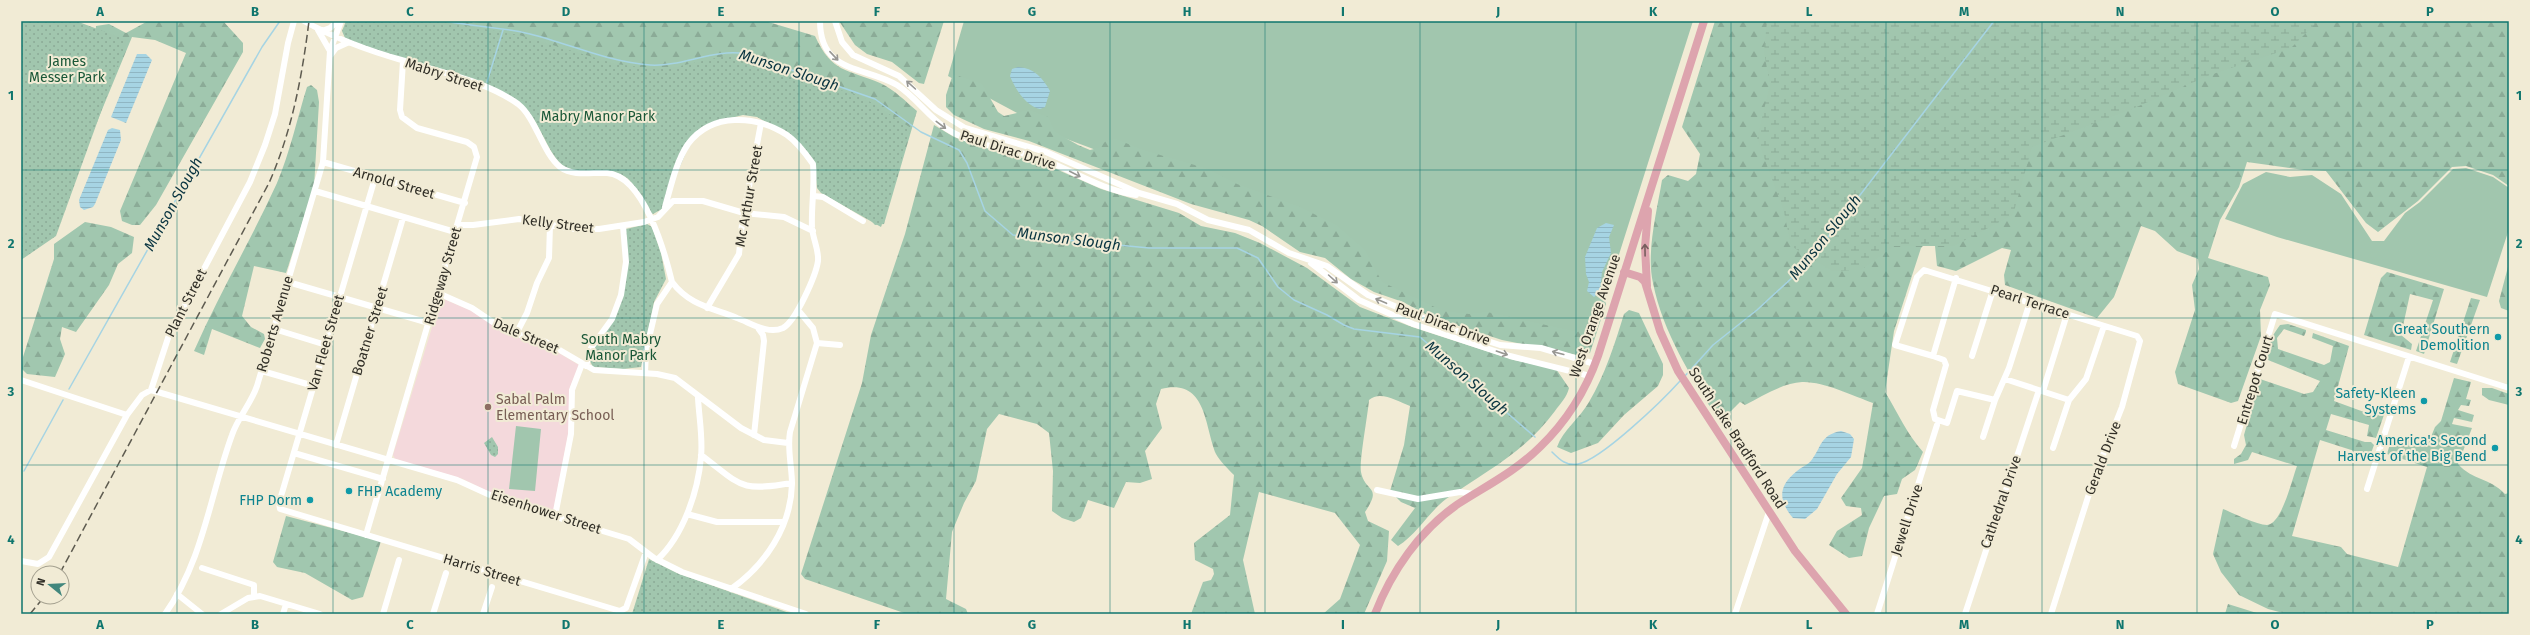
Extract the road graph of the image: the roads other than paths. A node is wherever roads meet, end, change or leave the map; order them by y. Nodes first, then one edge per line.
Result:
1 (294, 21) edge
2 (304, 21) edge
3 (340, 21) edge
4 (820, 21) edge
5 (835, 21) edge
6 (1704, 21) edge
7 (319, 29) junction
8 (334, 37) junction
9 (346, 42) junction
10 (330, 53) junction
11 (403, 61) junction
12 (761, 123) junction
13 (323, 162) junction
14 (375, 178) junction
15 (1652, 186) junction
16 (315, 191) junction
17 (814, 196) junction
18 (1145, 196) junction
19 (465, 203) junction
20 (367, 206) junction
21 (665, 207) junction
22 (744, 213) junction
23 (404, 218) junction
24 (651, 219) junction
25 (863, 222) dead end
26 (458, 225) junction
27 (550, 225) junction
28 (622, 226) junction
29 (813, 231) junction
30 (455, 232) junction
31 (1300, 258) junction
32 (1624, 272) junction
33 (1956, 278) junction
34 (288, 282) junction
35 (672, 282) junction
36 (1647, 288) junction
37 (1993, 290) junction
38 (438, 293) junction
39 (340, 297) junction
40 (2030, 302) junction
41 (377, 308) junction
42 (706, 308) junction
43 (798, 310) junction
44 (2067, 314) junction
45 (429, 324) junction
46 (2104, 326) junction
47 (758, 328) junction
48 (274, 329) junction
49 (516, 334) junction
50 (817, 343) junction
51 (326, 345) junction
52 (840, 345) dead end
53 (1933, 356) junction
54 (1972, 356) dead end
55 (2409, 357) junction
56 (1595, 364) junction
57 (584, 365) junction
58 (262, 371) junction
59 (645, 373) junction
60 (1590, 376) junction
61 (2005, 379) junction
62 (21, 380) edge
63 (314, 386) junction
64 (2509, 388) edge
65 (151, 390) junction
66 (2041, 391) junction
67 (698, 398) junction
68 (1994, 400) junction
69 (2069, 400) junction
70 (250, 404) junction
71 (127, 415) junction
72 (242, 417) junction
73 (255, 421) junction
74 (1937, 425) dead end
75 (300, 434) junction
76 (754, 435) junction
77 (1983, 437) dead end
78 (788, 443) junction
79 (336, 445) junction
80 (2234, 446) dead end
81 (2053, 448) dead end
82 (294, 453) junction
83 (701, 455) junction
84 (389, 460) junction
85 (383, 479) junction
86 (792, 483) junction
87 (2367, 489) dead end
88 (1377, 490) dead end
89 (1474, 494) junction
90 (280, 509) joint
91 (1769, 512) junction
92 (687, 514) junction
93 (555, 516) junction
94 (784, 522) junction
95 (366, 535) junction
96 (646, 552) junction
97 (399, 560) dead end
98 (657, 560) junction
99 (21, 561) edge
100 (202, 568) dead end
101 (446, 573) dead end
102 (492, 587) dead end
103 (731, 589) junction
104 (177, 594) junction
105 (254, 596) junction
106 (286, 604) junction
107 (164, 614) edge
108 (202, 614) edge
109 (221, 614) edge
110 (283, 614) edge
111 (320, 614) edge
112 (384, 614) edge
113 (433, 614) edge
114 (484, 614) edge
115 (806, 614) edge
116 (1375, 614) edge
117 (1735, 614) edge
118 (1846, 614) edge
119 (1877, 614) edge
120 (1965, 614) edge
121 (2051, 614) edge

1 - 65 street, Plant Street
2 - 7 street, Mabry Street
3 - 7 street
3 - 8 street, Roberts Avenue
3 - 9 street
4 -> 18 street, Paul Dirac Drive
18 -> 5 street, Paul Dirac Drive
6 - 15 main road, West Orange Avenue
7 - 8 street, Mabry Street
7 - 10 street
8 - 9 street, Mabry Street
8 - 10 street, Roberts Avenue
9 - 10 street
9 - 11 street, Mabry Street
10 - 13 street, Roberts Avenue
11 - 19 street, Ridgeway Street
11 - 24 street, Mabry Street
12 - 17 street
12 - 21 street
12 - 22 street, Mc Arthur Street
13 - 14 street, Arnold Street
13 - 16 street, Roberts Avenue
14 - 19 street, Arnold Street
14 - 20 street, Van Fleet Street
15 - 32 main road, West Orange Avenue
36 -> 15 main road
16 - 20 street
16 - 34 street, Roberts Avenue
17 - 25 street
17 - 29 street
18 - 31 street, Paul Dirac Drive
19 - 26 street, Ridgeway Street
20 - 23 street
20 - 39 street, Van Fleet Street
21 - 22 street, Kelly Street
21 - 24 street, Kelly Street
22 - 29 street, Kelly Street
22 - 42 street, Mc Arthur Street
23 - 30 street
23 - 41 street, Boatner Street
24 - 28 street, Kelly Street
24 - 35 street, Mabry Street
26 - 27 street, Kelly Street
26 - 30 street, Ridgeway Street
27 - 28 street, Kelly Street
27 - 49 street
28 - 57 street
29 - 43 street
30 - 38 street, Ridgeway Street
56 -> 31 street, Paul Dirac Drive
31 -> 60 street, Paul Dirac Drive
32 - 36 main road, South Lake Bradford Road
32 - 56 main road, West Orange Avenue
33 - 37 street, Pearl Terrace
33 - 53 street
33 - 53 street, Pearl Terrace
34 - 39 street
34 - 48 street, Roberts Avenue
35 - 42 street
35 - 59 street
36 - 91 main road, South Lake Bradford Road
37 - 40 street, Pearl Terrace
37 - 54 street
38 - 45 street, Ridgeway Street
38 - 49 street, Dale Street
39 - 41 street
39 - 51 street, Van Fleet Street
40 - 44 street, Pearl Terrace
40 - 61 street
41 - 45 street
41 - 79 street, Boatner Street
42 - 47 street
43 - 47 street
43 - 50 street
44 - 46 street, Pearl Terrace
44 - 66 street, Cathedral Drive
45 - 84 street, Ridgeway Street
46 - 69 street
46 - 121 street, Gerald Drive
47 - 76 street
48 - 51 street
48 - 58 street, Roberts Avenue
49 - 57 street, Dale Street
50 - 52 street
50 - 78 street
51 - 63 street, Van Fleet Street
53 - 68 street
55 - 64 street
55 - 80 street, Entrepot Court
55 - 87 street
56 - 60 main road, West Orange Avenue
57 - 59 street, Dale Street
57 - 93 street
58 - 63 street
58 - 70 street, Roberts Avenue
59 - 67 street, Dale Street
60 - 89 main road, West Orange Avenue
61 - 66 street
61 - 68 street
62 - 71 street
63 - 75 street, Van Fleet Street
65 - 71 street
65 - 72 street, Eisenhower Street
66 - 69 street
66 - 120 street, Cathedral Drive
67 - 76 street, Dale Street
67 - 83 street
68 - 77 street
69 - 81 street
70 - 72 street, Roberts Avenue
70 - 73 street
71 - 99 street
72 - 73 street, Eisenhower Street
72 - 104 street, Roberts Avenue
73 - 75 street, Eisenhower Street
74 - 119 street, Jewell Drive
75 - 79 street, Eisenhower Street
75 - 82 street, Van Fleet Street
76 - 78 street, Dale Street
78 - 86 street
79 - 84 street, Eisenhower Street
82 - 85 street
82 - 90 street, Van Fleet Street
83 - 86 street
83 - 92 street
84 - 85 street, Ridgeway Street
84 - 93 street, Eisenhower Street
85 - 95 street, Ridgeway Street
86 - 94 street
88 - 89 street
89 - 116 main road, West Orange Avenue
90 - 95 street, Harris Street
91 - 117 street
91 - 118 main road, South Lake Bradford Road
92 - 94 street
92 - 98 street
93 - 96 street, Eisenhower Street
94 - 103 street
95 - 96 street, Harris Street
96 - 98 street, Eisenhower Street
97 - 112 street
98 - 103 street, Eisenhower Street
100 - 105 street
101 - 113 street
102 - 114 street
103 - 115 street, Eisenhower Street
104 - 107 street, Roberts Avenue
104 - 108 street
105 - 106 street
105 - 109 street
106 - 110 street
106 - 111 street

